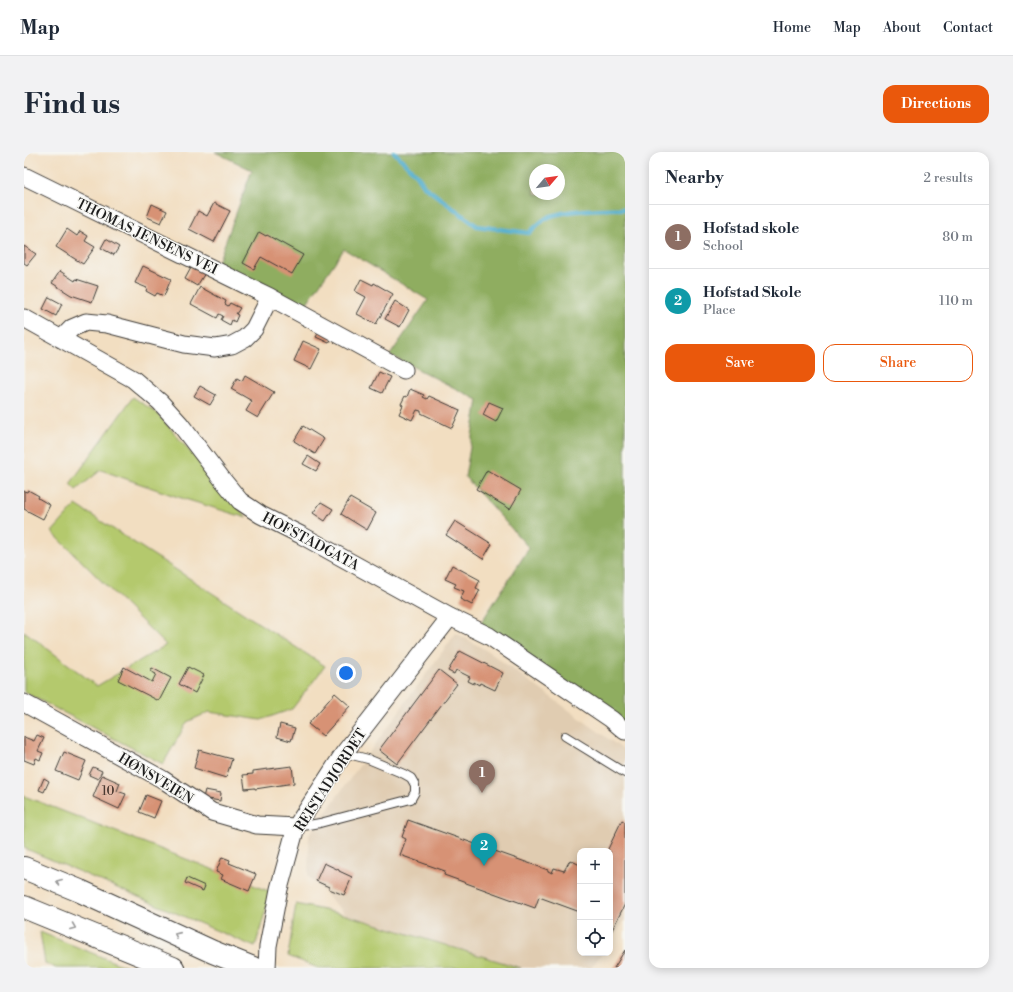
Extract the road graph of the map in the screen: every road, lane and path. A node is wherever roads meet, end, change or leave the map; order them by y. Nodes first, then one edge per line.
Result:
1 (24, 176) edge
2 (270, 297) junction
3 (24, 318) edge
4 (61, 340) junction
5 (404, 370) dead end
6 (450, 617) junction
7 (24, 703) edge
8 (625, 731) edge
9 (565, 736) dead end
10 (344, 753) junction
11 (625, 773) edge
12 (296, 827) junction
13 (24, 868) edge
14 (24, 907) edge
15 (173, 968) edge
16 (253, 968) edge
17 (267, 968) edge

1 - 2 street, THOMAS JENSENS VEI
2 - 4 street
2 - 5 street, THOMAS JENSENS VEI
3 - 4 street, HOFSTADGATA
4 - 6 street, HOFSTADGATA
6 - 8 street, HOFSTADGATA
6 - 10 street, REISTADJORDET
7 - 12 street, HØNSVEIEN
9 - 11 lane
10 - 12 street, REISTADJORDET
10 - 12 lane
12 - 17 street, REISTADJORDET
16 -> 13 highway
14 -> 15 highway

